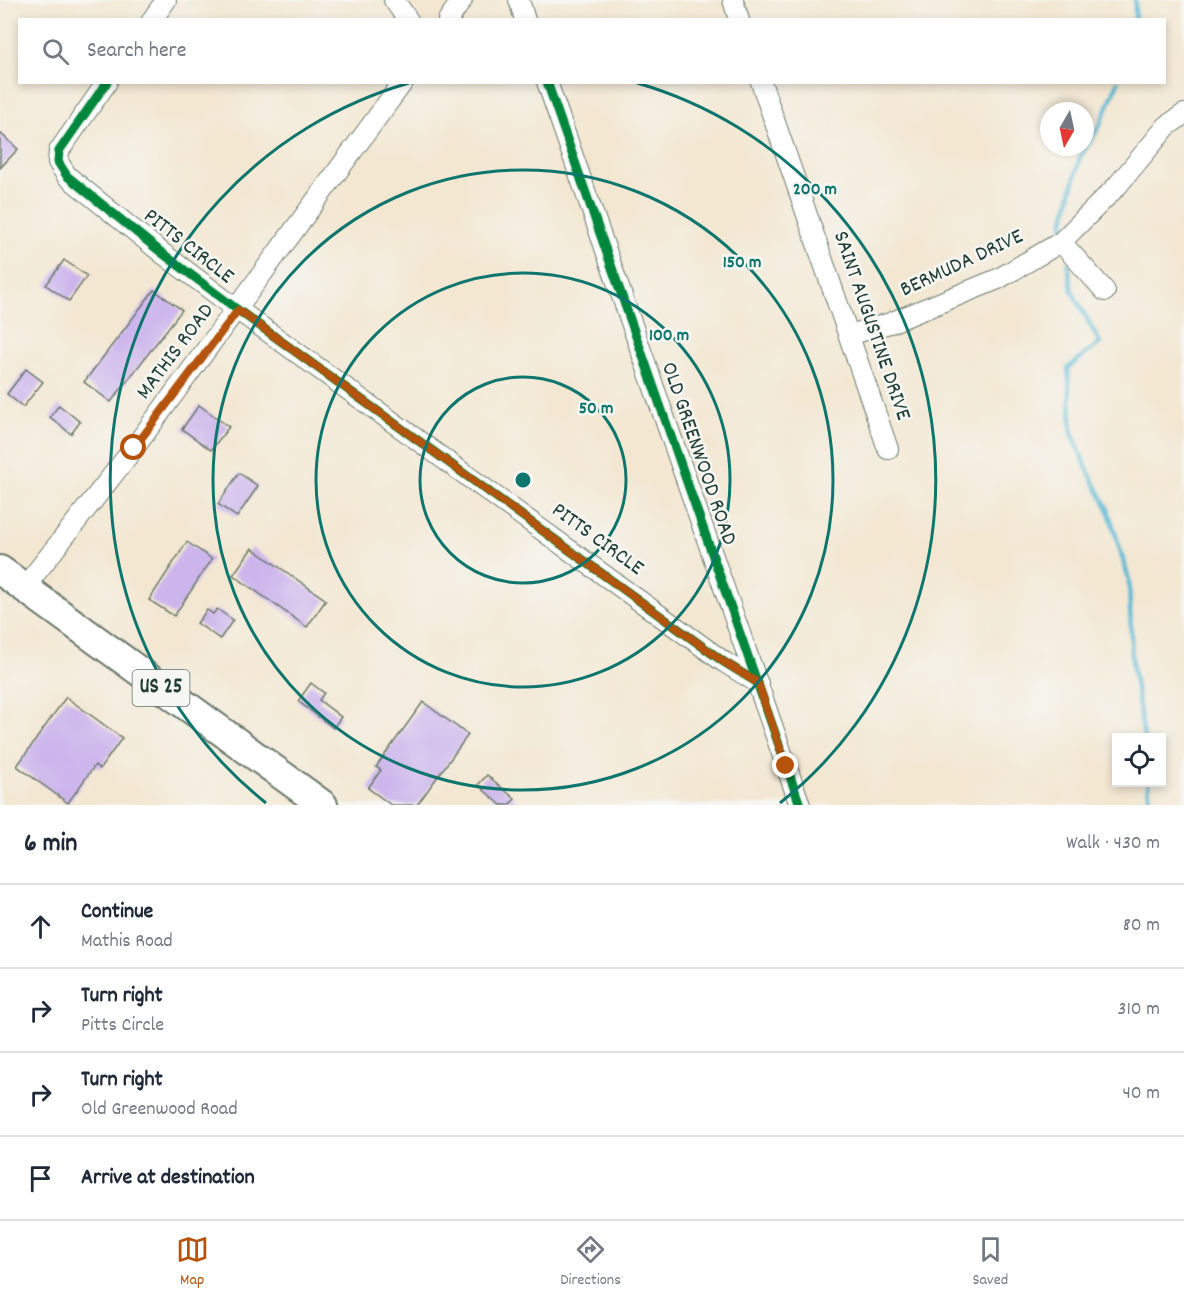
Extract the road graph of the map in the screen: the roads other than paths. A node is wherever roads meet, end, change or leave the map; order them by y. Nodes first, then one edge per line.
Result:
1 (166, 0) edge
2 (394, 0) edge
3 (462, 0) edge
4 (519, 0) edge
5 (733, 0) edge
6 (153, 18) edge
7 (407, 18) edge
8 (449, 18) edge
9 (524, 18) edge
10 (739, 18) edge
11 (106, 84) edge
12 (402, 84) edge
13 (548, 84) edge
14 (762, 84) edge
15 (1184, 114) edge
16 (1061, 242) junction
17 (1105, 291) dead end
18 (238, 310) junction
19 (849, 335) junction
20 (888, 449) dead end
21 (0, 570) edge
22 (24, 588) junction
23 (758, 683) junction
24 (323, 805) edge
25 (800, 805) edge

1 - 6 street
2 - 7 street
3 - 8 street
4 - 9 street
5 - 10 street
11 - 18 street, PITTS CIRCLE
12 - 18 street, MATHIS ROAD
13 - 23 street, OLD GREENWOOD ROAD
14 - 19 street, SAINT AUGUSTINE DRIVE
15 - 16 street, BERMUDA DRIVE
16 - 17 street
16 - 19 street, BERMUDA DRIVE
18 - 22 street, MATHIS ROAD
18 - 23 street, PITTS CIRCLE
19 - 20 street, SAINT AUGUSTINE DRIVE
21 - 22 highway, US 25
22 - 24 highway, US 25
23 - 25 street, OLD GREENWOOD ROAD

